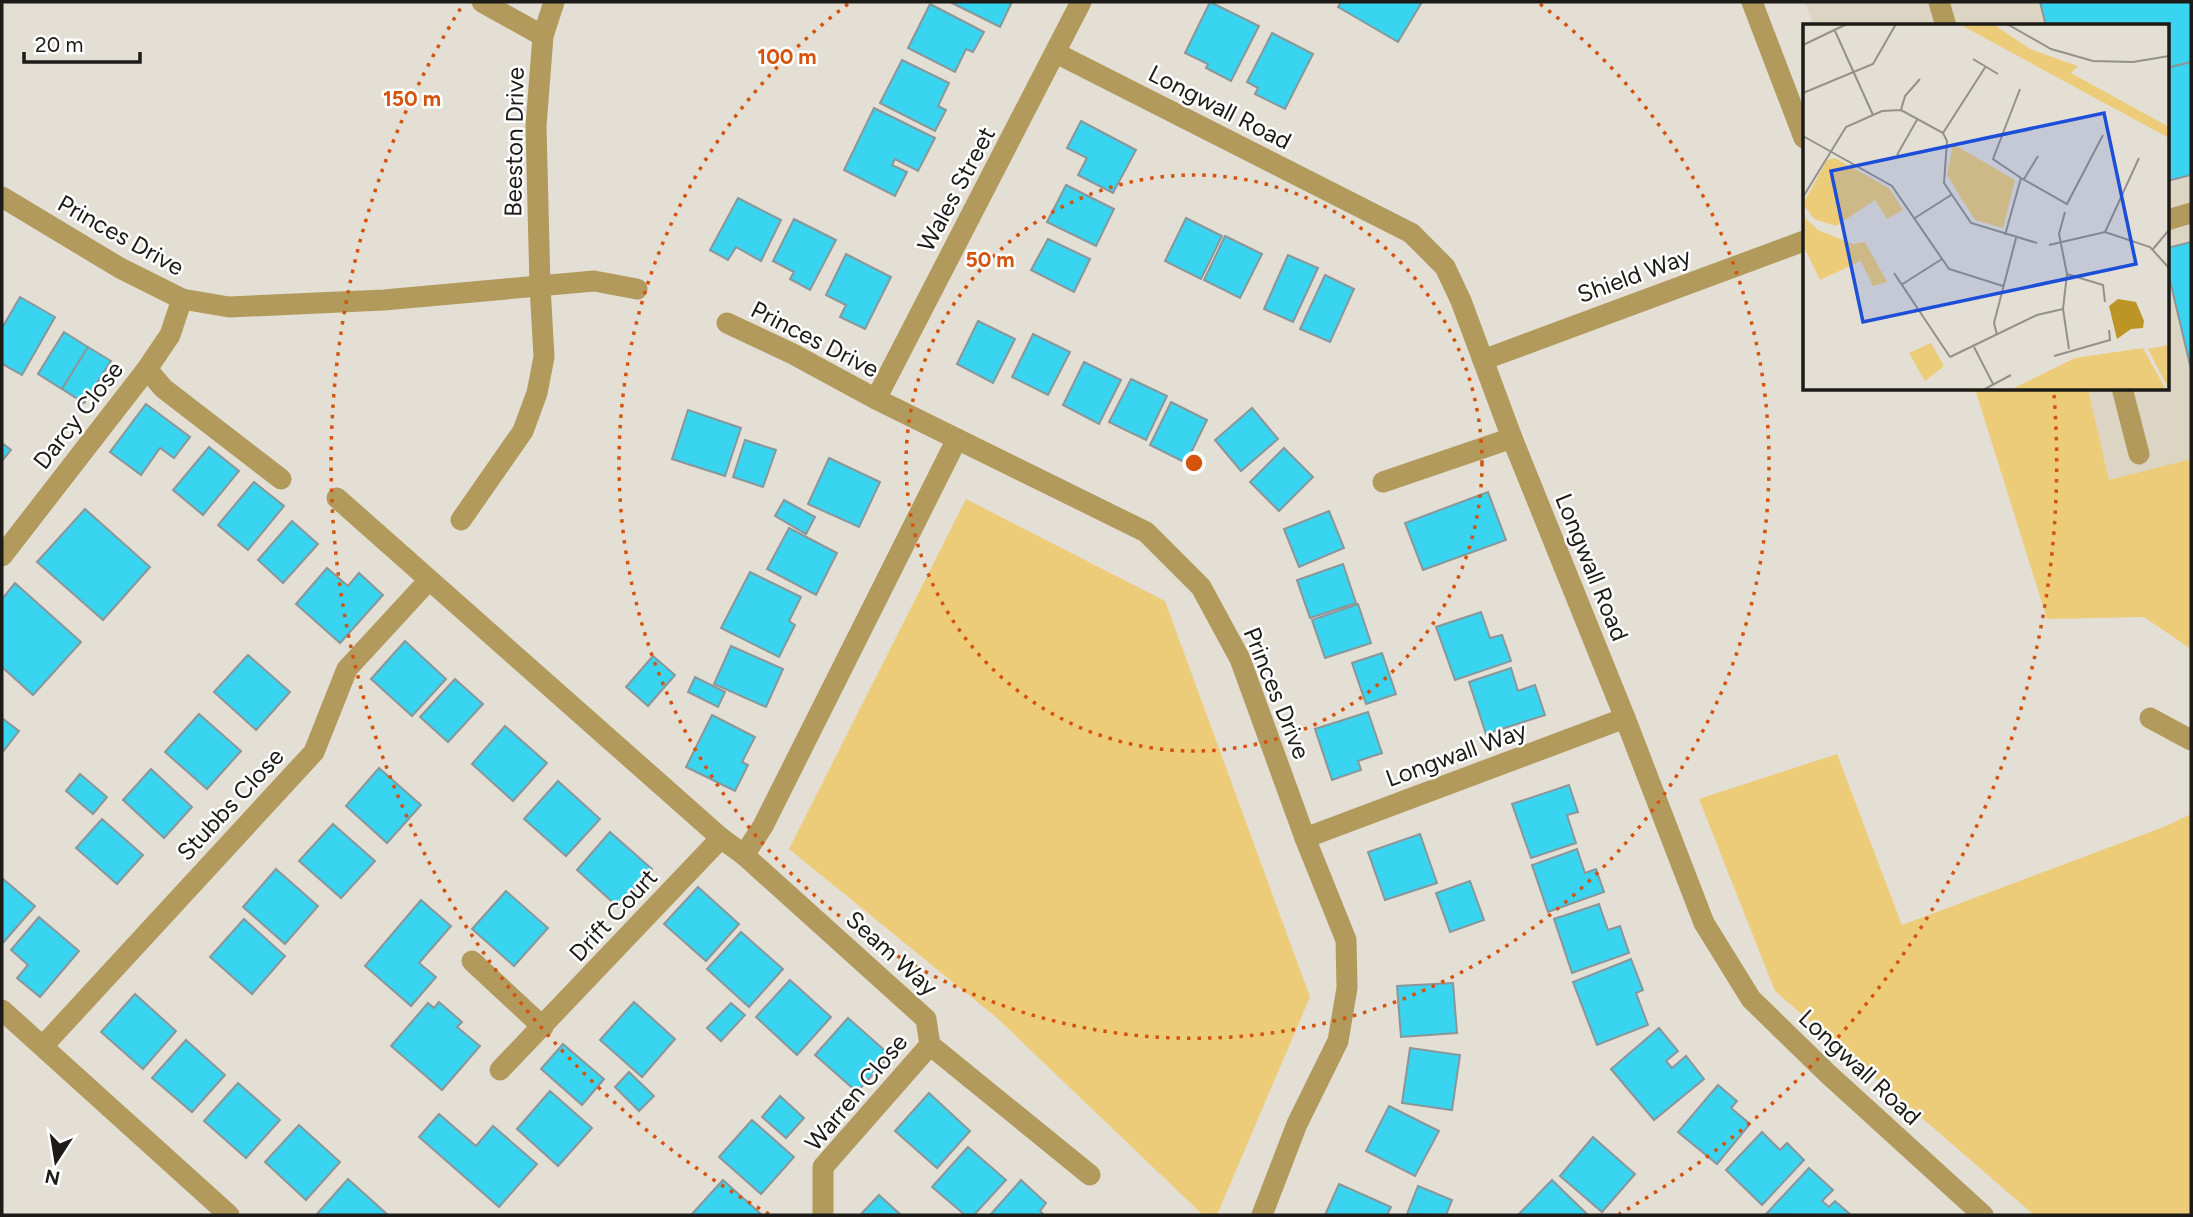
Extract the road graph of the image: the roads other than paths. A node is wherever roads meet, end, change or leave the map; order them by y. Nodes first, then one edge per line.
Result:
1 (482, 2) edge
2 (554, 2) edge
3 (1081, 2) edge
4 (1752, 2) edge
5 (1939, 2) edge
6 (1945, 24) edge
7 (543, 36) junction
8 (1056, 53) junction
9 (1803, 135) edge
10 (2, 197) edge
11 (2191, 214) edge
12 (2168, 219) edge
13 (1803, 241) edge
14 (540, 286) junction
15 (638, 289) dead end
16 (181, 299) junction
17 (727, 323) dead end
18 (1483, 360) junction
19 (147, 369) junction
20 (2123, 390) edge
21 (876, 399) junction
22 (1512, 438) junction
23 (957, 439) junction
24 (2139, 454) dead end
25 (281, 479) dead end
26 (1383, 482) dead end
27 (337, 498) dead end
28 (461, 520) dead end
29 (2, 556) edge
30 (429, 580) junction
31 (1625, 718) junction
32 (2150, 718) dead end
33 (2191, 740) edge
34 (721, 838) junction
35 (1305, 838) junction
36 (744, 855) junction
37 (472, 961) dead end
38 (2, 1010) edge
39 (543, 1027) junction
40 (930, 1045) junction
41 (43, 1046) junction
42 (500, 1070) dead end
43 (1090, 1175) dead end
44 (229, 1215) edge
45 (822, 1215) edge
46 (1262, 1215) edge
47 (1983, 1215) edge

1 - 7 street
2 - 7 street, Beeston Drive
3 - 8 street, Wales Street
4 - 9 street
5 - 6 street
7 - 14 street, Beeston Drive
8 - 18 street, Longwall Road
8 - 21 street, Wales Street
10 - 16 street, Princes Drive
11 - 12 street
13 - 18 street, Shield Way
14 - 15 street, Princes Drive
14 - 16 street, Princes Drive
14 - 28 street, Beeston Drive
16 - 19 street, Darcy Close
17 - 21 street, Princes Drive
18 - 22 street, Longwall Road
19 - 25 street
19 - 29 street, Darcy Close
20 - 24 street
21 - 23 street, Princes Drive
22 - 26 street
22 - 31 street, Longwall Road
23 - 35 street, Princes Drive
23 - 36 street
27 - 30 street, Seam Way
30 - 34 street, Seam Way
30 - 41 street, Stubbs Close
31 - 35 street, Longwall Way
31 - 47 street, Longwall Road
32 - 33 street
34 - 36 street, Seam Way
34 - 39 street, Drift Court
35 - 46 street, Princes Drive
36 - 40 street, Seam Way
37 - 39 street
38 - 41 street
39 - 42 street, Drift Court
40 - 43 street
40 - 45 street, Warren Close
41 - 44 street

